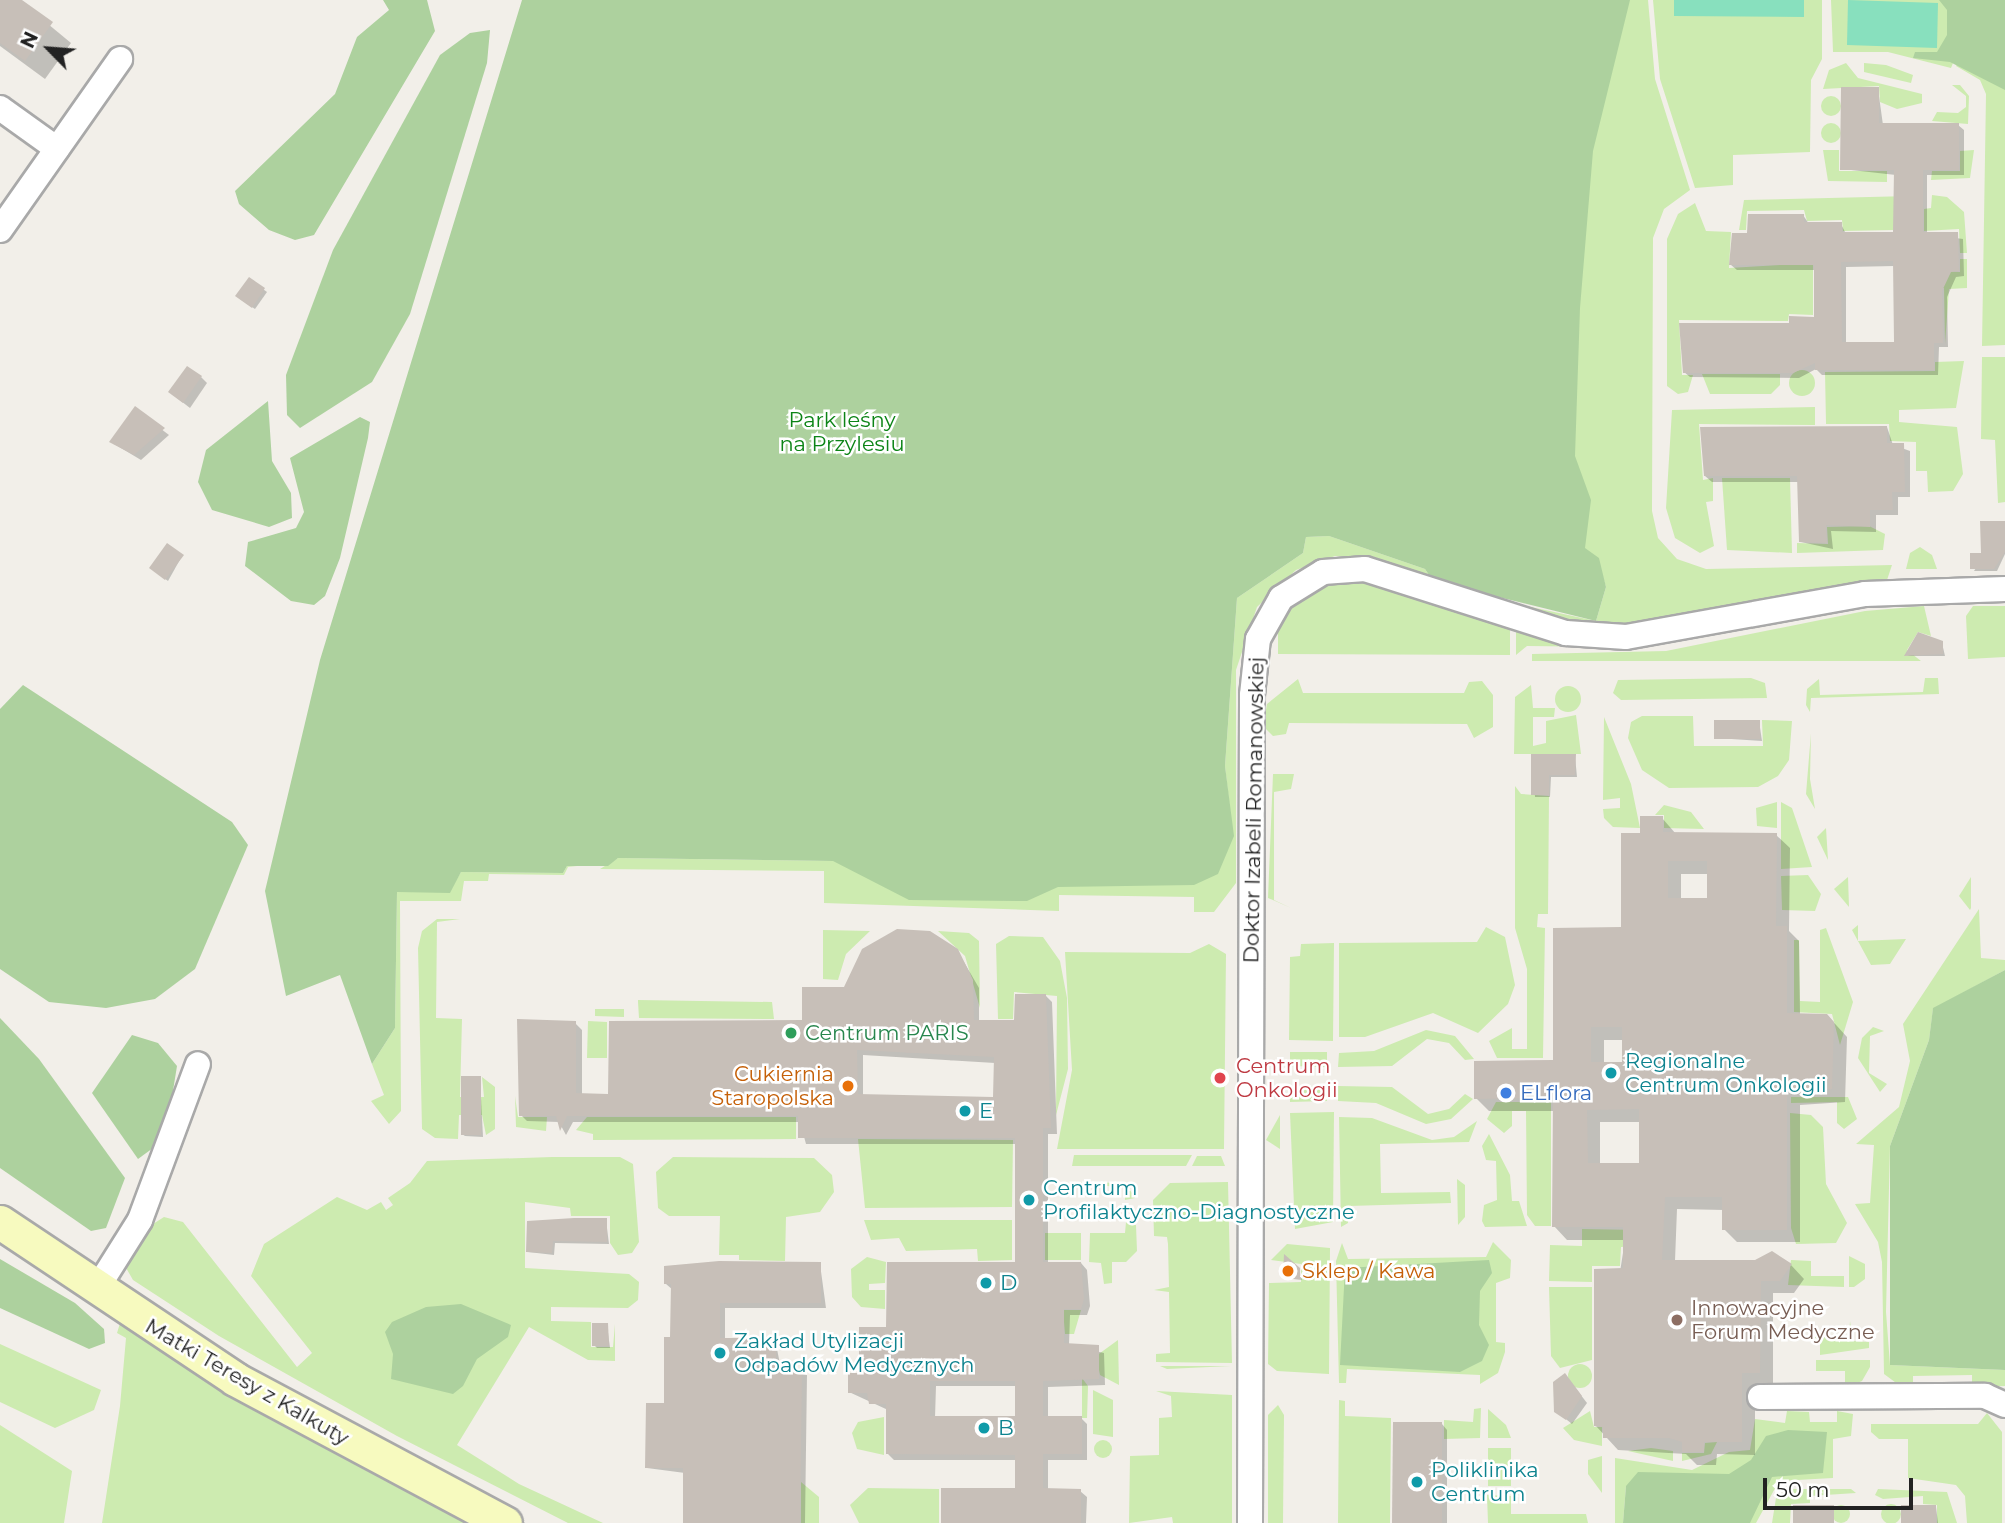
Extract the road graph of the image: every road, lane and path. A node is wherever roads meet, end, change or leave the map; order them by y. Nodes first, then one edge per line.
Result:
1 (120, 59) dead end
2 (0, 108) edge
3 (57, 149) junction
4 (0, 230) edge
5 (2005, 589) edge
6 (198, 1063) dead end
7 (0, 1222) edge
8 (96, 1290) junction
9 (1760, 1398) dead end
10 (2005, 1405) edge
11 (505, 1523) edge
12 (1250, 1523) edge

1 - 3 street
2 - 3 street
3 - 4 street
5 - 12 street, Doktor Izabeli Romanowskiej
6 - 8 street
7 - 8 street, Matki Teresy z Kalkuty
8 - 11 street, Matki Teresy z Kalkuty
9 - 10 street

